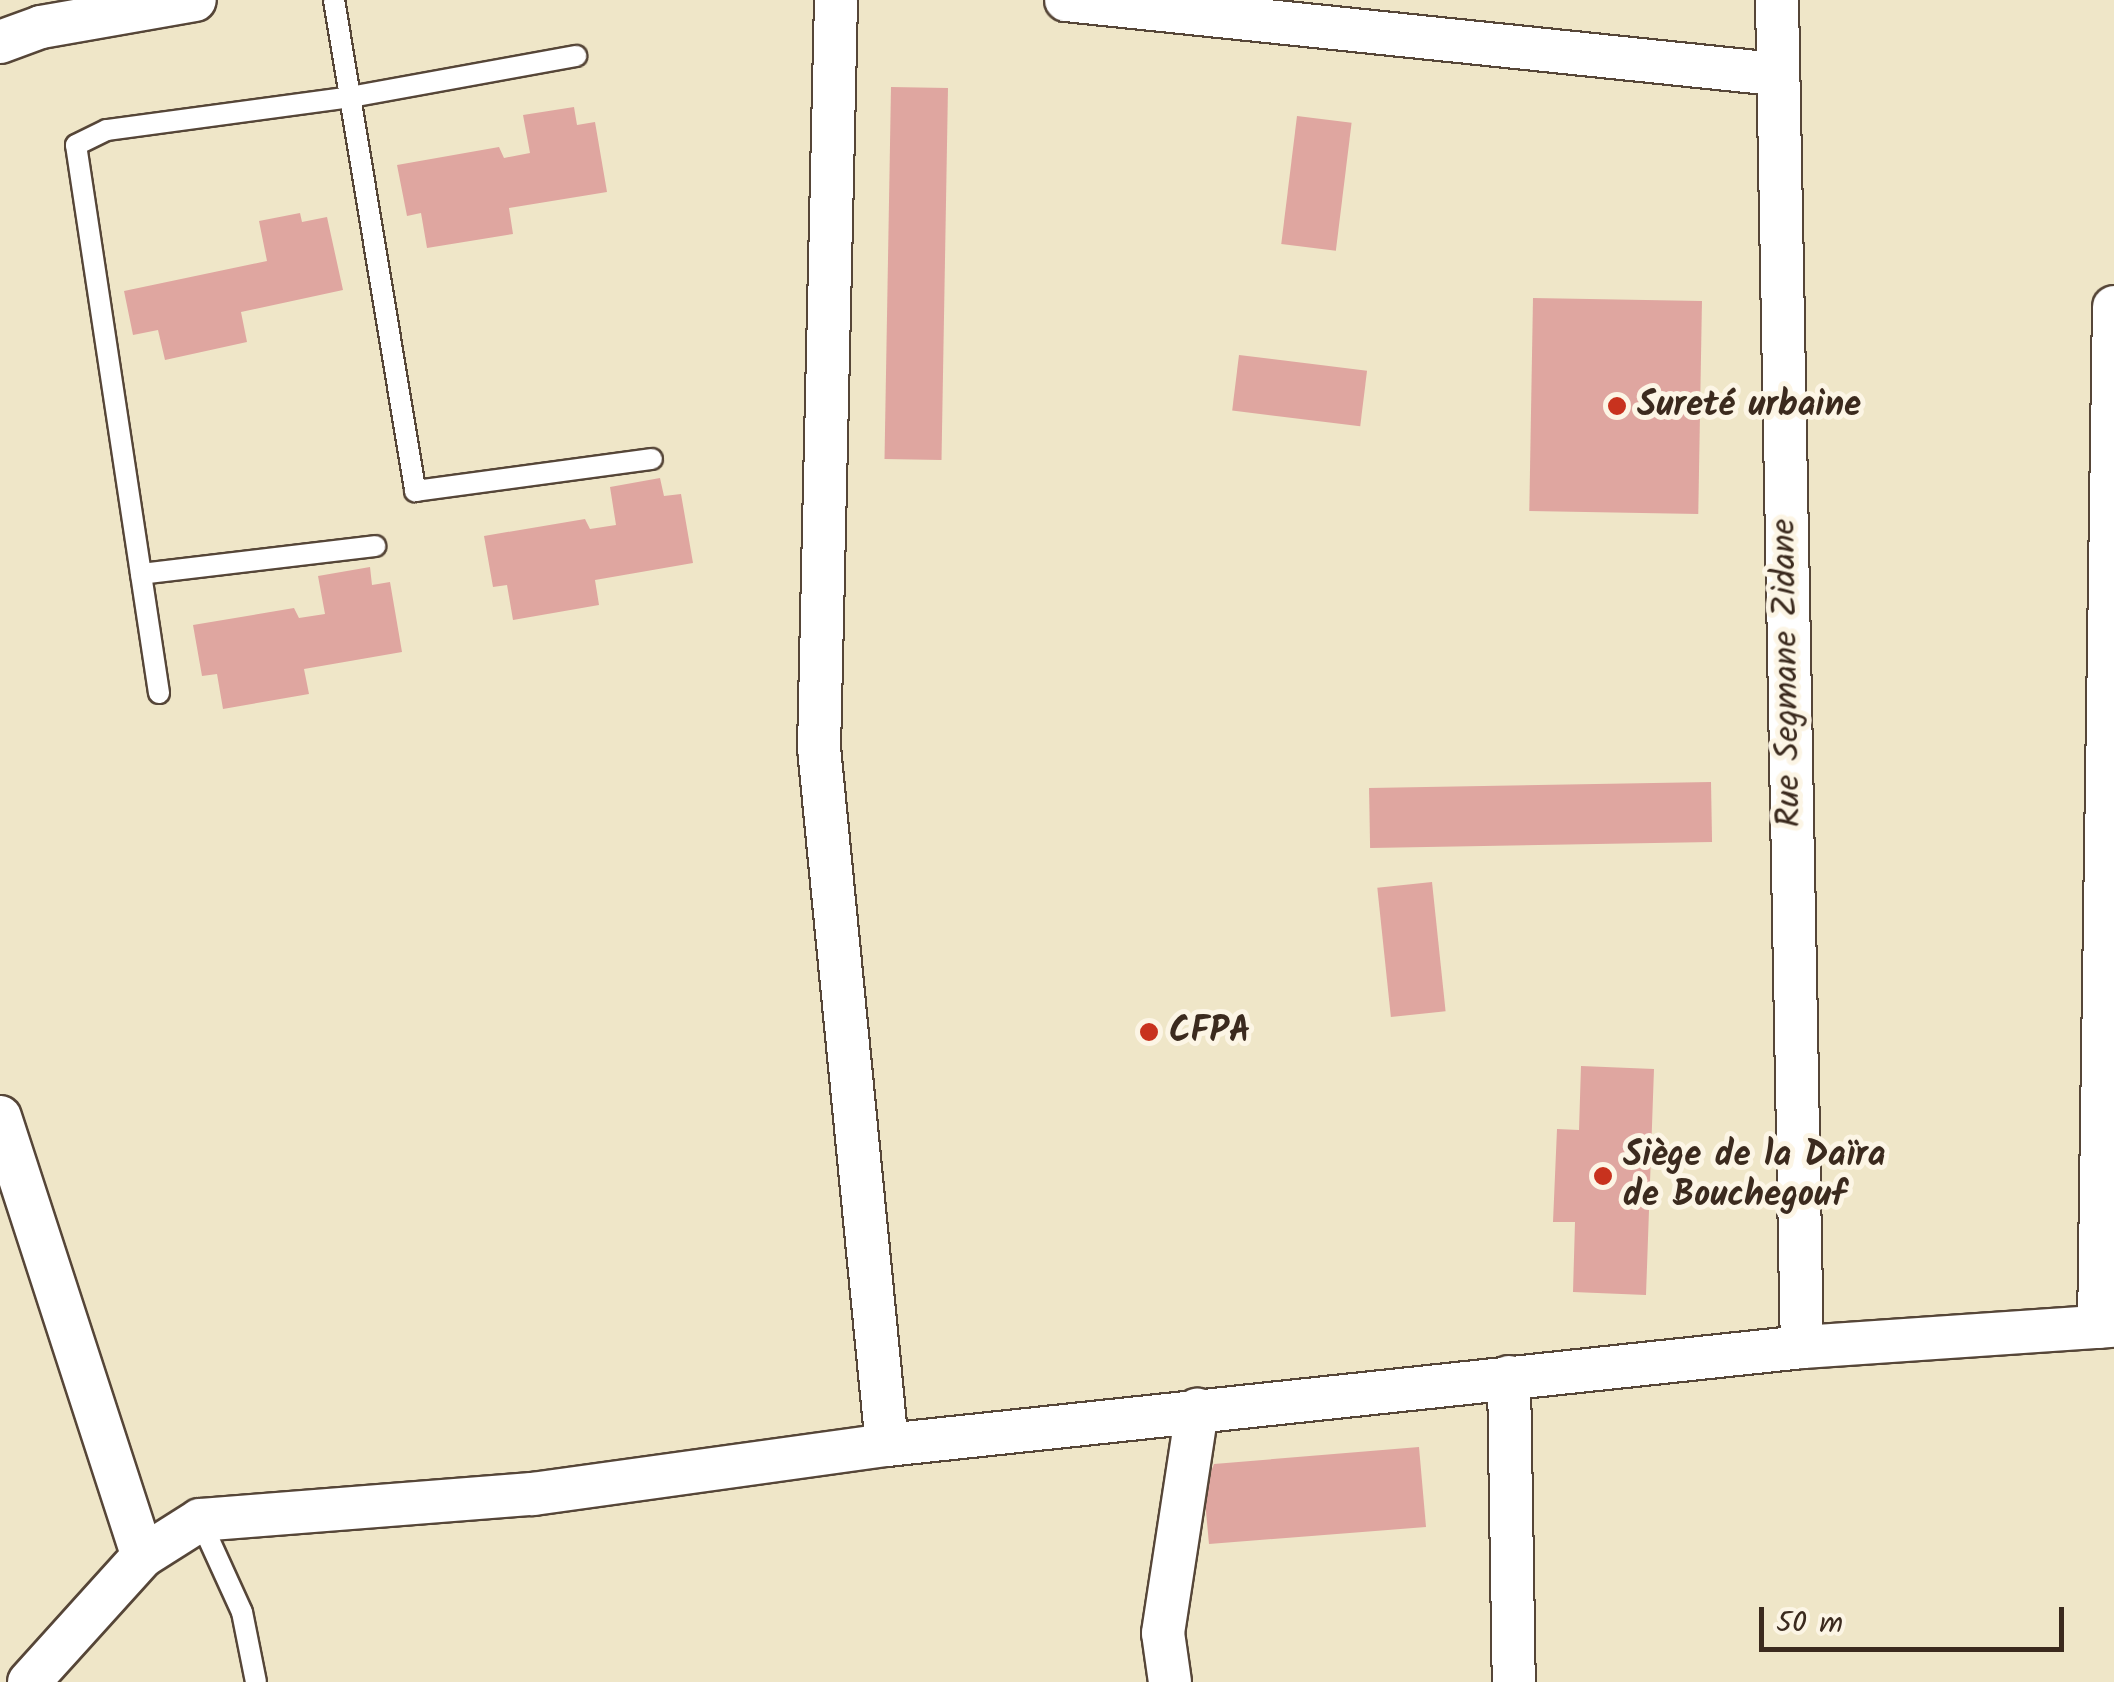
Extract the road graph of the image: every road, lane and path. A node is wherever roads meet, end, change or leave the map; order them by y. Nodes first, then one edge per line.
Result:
1 (195, 0) edge
2 (334, 0) edge
3 (836, 0) edge
4 (1066, 0) edge
5 (1777, 0) edge
6 (37, 14) edge
7 (0, 42) edge
8 (576, 56) dead end
9 (1775, 74) junction
10 (350, 97) junction
11 (2114, 307) edge
12 (652, 459) dead end
13 (375, 546) dead end
14 (141, 574) junction
15 (159, 693) dead end
16 (0, 1117) edge
17 (16, 1224) edge
18 (2106, 1326) edge
19 (1802, 1347) junction
20 (1509, 1377) junction
21 (1197, 1410) junction
22 (887, 1445) junction
23 (200, 1520) junction
24 (143, 1556) junction
25 (29, 1682) edge
26 (256, 1682) edge
27 (1170, 1682) edge
28 (1514, 1682) edge

1 - 6 street
2 - 10 lane
3 - 22 street
4 - 9 street
5 - 9 street, Rue Segmane Zidane
6 - 7 street
8 - 10 lane
9 - 19 street, Rue Segmane Zidane
10 - 12 lane
10 - 14 lane
11 - 18 street
13 - 14 lane
14 - 15 lane
16 - 17 street
17 - 24 street
18 - 19 street
19 - 20 street
20 - 21 street
20 - 28 street
21 - 22 street
21 - 27 street
22 - 23 street
23 - 24 street
23 - 26 lane
24 - 25 street

